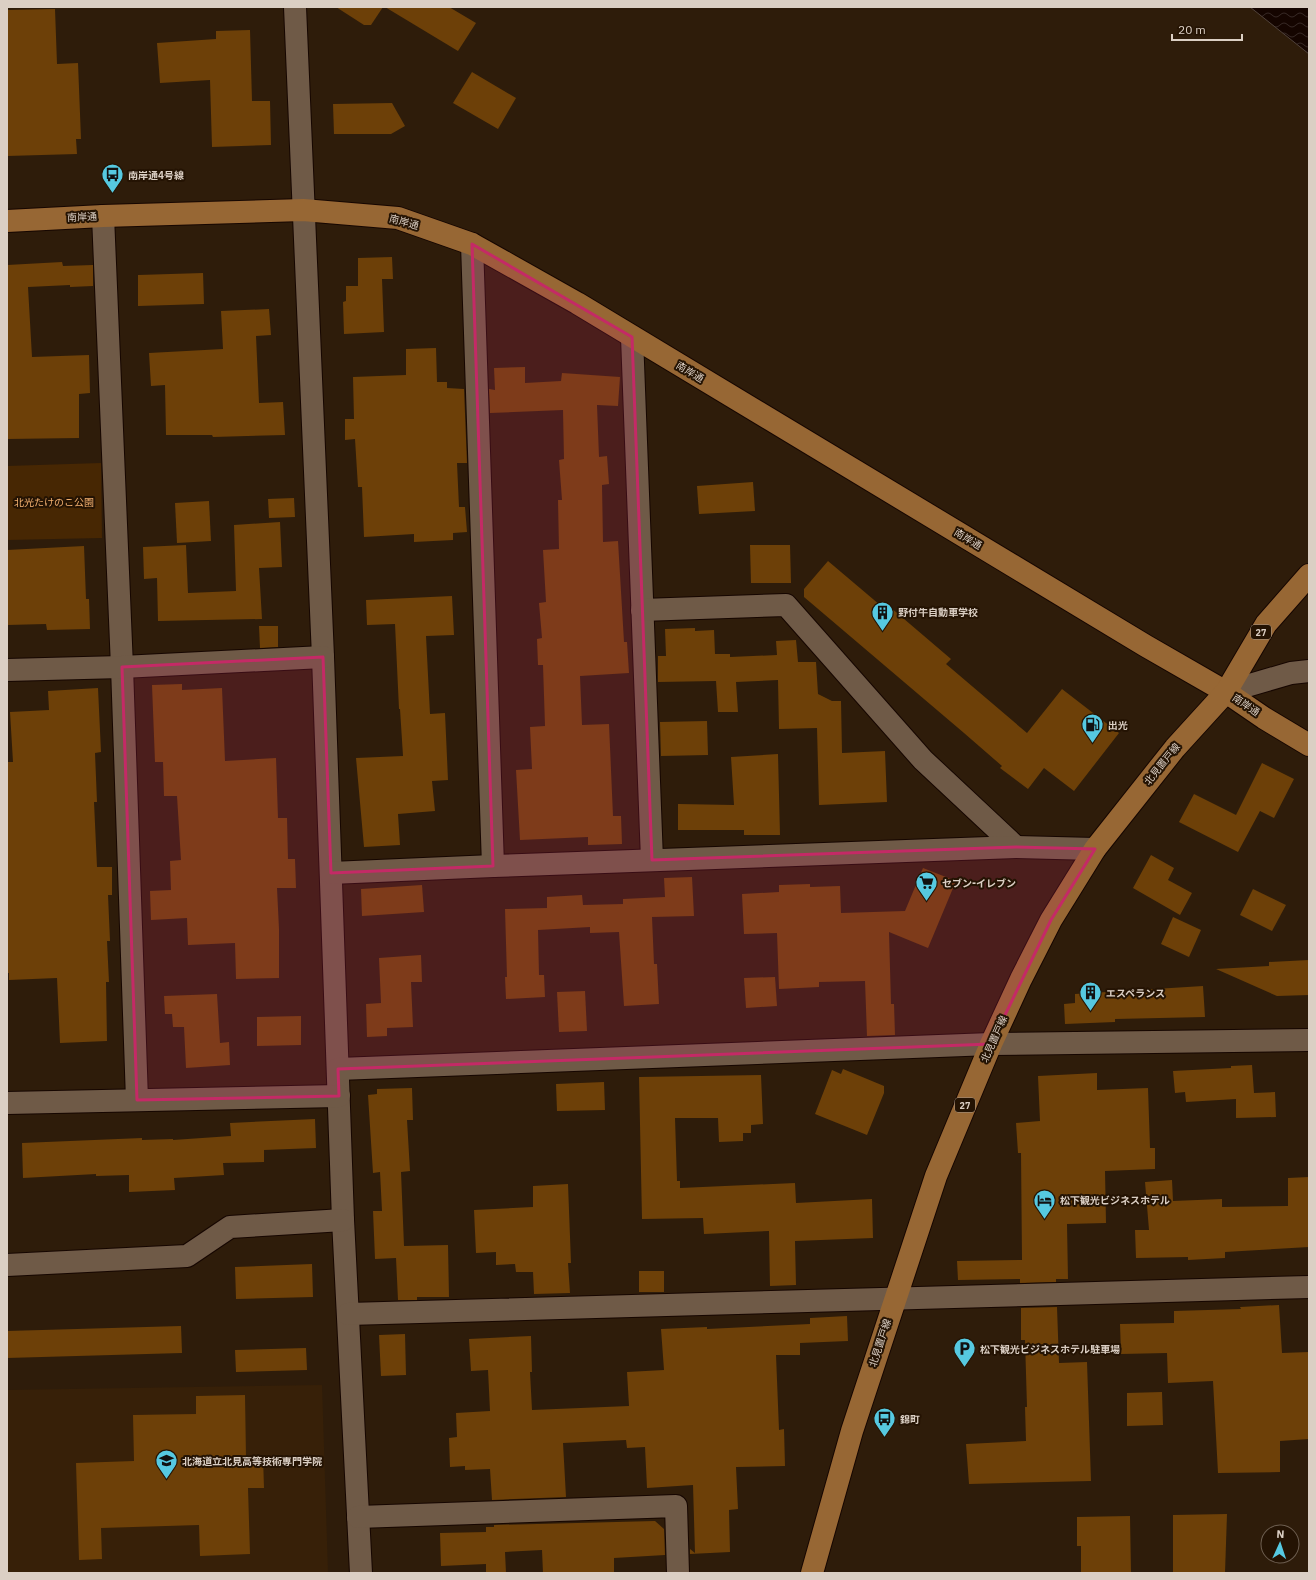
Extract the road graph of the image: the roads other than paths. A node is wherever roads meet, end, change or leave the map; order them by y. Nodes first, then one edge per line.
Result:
1 (295, 7) edge
2 (303, 210) junction
3 (103, 216) junction
4 (7, 220) edge
5 (472, 244) junction
6 (632, 337) junction
7 (1309, 575) edge
8 (642, 610) junction
9 (323, 657) junction
10 (122, 667) junction
11 (7, 670) edge
12 (1309, 671) edge
13 (1226, 692) junction
14 (1309, 745) edge
15 (1016, 847) junction
16 (1095, 849) junction
17 (652, 860) junction
18 (493, 866) junction
19 (331, 873) junction
20 (1309, 1040) edge
21 (991, 1044) junction
22 (338, 1069) junction
23 (339, 1096) junction
24 (138, 1100) junction
25 (7, 1103) edge
26 (343, 1220) junction
27 (7, 1265) edge
28 (1309, 1287) edge
29 (895, 1298) junction
30 (348, 1314) junction
31 (358, 1516) junction
32 (361, 1573) edge
33 (678, 1573) edge
34 (812, 1573) edge

1 - 2 street
2 - 3 main road, 南岸通
2 - 5 main road, 南岸通
2 - 9 street
3 - 4 main road, 南岸通
3 - 10 street
5 - 6 main road, 南岸通
5 - 18 street
6 - 8 street
6 - 13 main road, 南岸通
7 - 13 main road, 北見置戸線 / 27
8 - 15 street
8 - 17 street
9 - 10 street
9 - 19 street
10 - 11 street
10 - 24 street
12 - 13 street
13 - 14 main road, 南岸通
13 - 16 main road, 北見置戸線 / 27
15 - 16 street
15 - 17 street
16 - 21 main road, 北見置戸線 / 27
17 - 18 street
18 - 19 street
19 - 22 street
20 - 21 street
21 - 22 street
21 - 29 main road, 北見置戸線 / 27
22 - 23 street
23 - 24 street
23 - 26 street
24 - 25 street
26 - 27 street
26 - 30 street
28 - 29 street
29 - 30 street
29 - 34 main road, 北見置戸線 / 27
30 - 31 street
31 - 32 street
31 - 33 street

